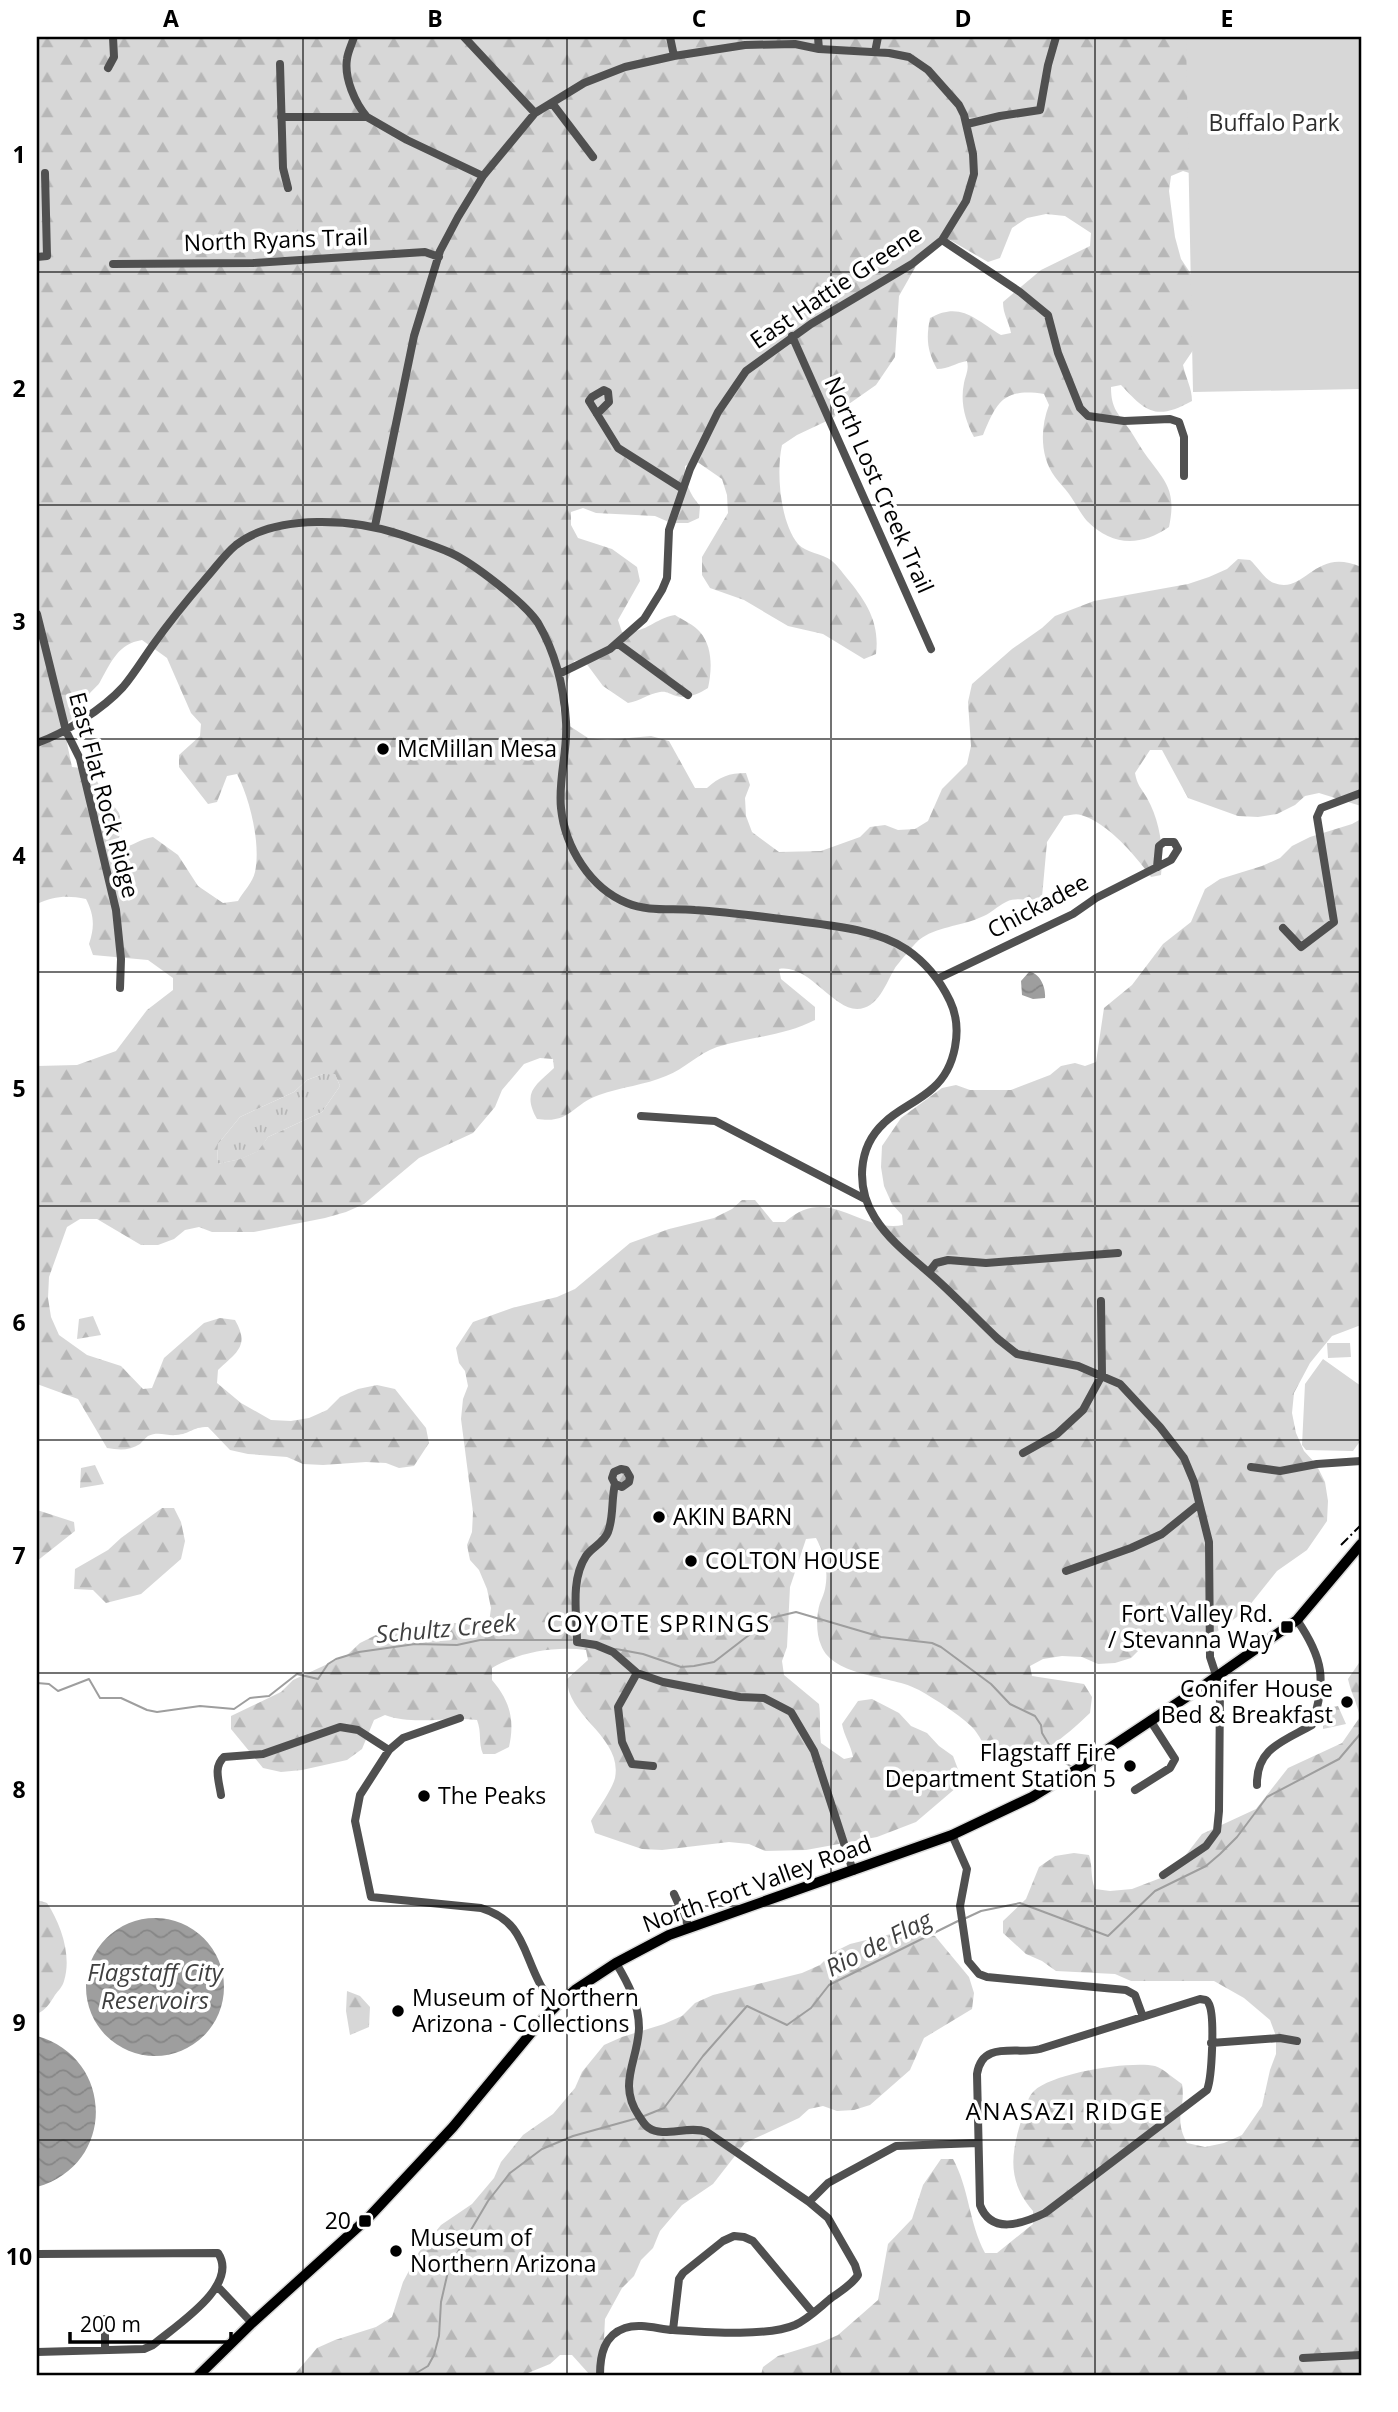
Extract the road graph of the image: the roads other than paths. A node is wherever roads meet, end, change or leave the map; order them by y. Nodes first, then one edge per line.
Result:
1 (113, 37) edge
2 (354, 37) edge
3 (464, 37) edge
4 (670, 37) edge
5 (818, 37) edge
6 (878, 37) edge
7 (1056, 37) edge
8 (820, 48) junction
9 (875, 52) junction
10 (674, 56) junction
11 (280, 64) dead end
12 (107, 68) dead end
13 (552, 103) junction
14 (535, 113) junction
15 (281, 117) junction
16 (367, 117) junction
17 (967, 124) junction
18 (593, 157) dead end
19 (45, 173) dead end
20 (483, 176) junction
21 (288, 188) dead end
22 (942, 240) junction
23 (37, 257) edge
24 (439, 257) junction
25 (113, 264) dead end
26 (792, 337) junction
27 (597, 414) dead end
28 (1184, 476) dead end
29 (683, 489) junction
30 (375, 526) junction
31 (37, 614) edge
32 (617, 643) junction
33 (932, 649) dead end
34 (559, 674) junction
35 (688, 695) dead end
36 (66, 731) junction
37 (37, 743) edge
38 (1361, 793) edge
39 (1157, 867) dead end
40 (1283, 928) dead end
41 (937, 979) junction
42 (120, 988) dead end
43 (641, 1116) dead end
44 (865, 1199) junction
45 (1118, 1253) dead end
46 (929, 1272) junction
47 (1101, 1301) dead end
48 (1102, 1375) junction
49 (1023, 1453) dead end
50 (1361, 1461) edge
51 (1251, 1467) dead end
52 (615, 1484) dead end
53 (1199, 1504) junction
54 (1361, 1544) edge
55 (1066, 1572) dead end
56 (1297, 1619) junction
57 (637, 1673) junction
58 (1218, 1675) junction
59 (460, 1718) dead end
60 (1150, 1720) junction
61 (389, 1750) junction
62 (653, 1766) dead end
63 (1257, 1785) dead end
64 (1135, 1790) dead end
65 (221, 1795) dead end
66 (952, 1835) junction
67 (853, 1871) junction
68 (1163, 1875) dead end
69 (674, 1894) dead end
70 (689, 1927) junction
71 (616, 1963) junction
72 (556, 2006) junction
73 (1143, 2017) junction
74 (1297, 2041) dead end
75 (1211, 2043) junction
76 (978, 2143) junction
77 (810, 2202) junction
78 (37, 2254) edge
79 (218, 2287) junction
80 (813, 2313) junction
81 (105, 2319) dead end
82 (252, 2323) junction
83 (673, 2330) junction
84 (105, 2350) junction
85 (37, 2352) edge
86 (1361, 2355) edge
87 (1303, 2358) dead end
88 (199, 2375) edge
89 (600, 2375) edge

1 - 12 street
2 - 16 street
3 - 14 street
4 - 10 street
5 - 8 street
6 - 9 street
7 - 17 street
8 - 9 street, East Hattie Greene
8 - 10 street, East Hattie Greene
9 - 17 street, East Hattie Greene
10 - 13 street, East Hattie Greene
11 - 15 street
13 - 14 street, East Hattie Greene
13 - 18 street
14 - 20 street, East Hattie Greene
15 - 16 street
15 - 21 street
16 - 20 street
17 - 22 street, East Hattie Greene
19 - 23 street
20 - 24 street, East Hattie Greene
22 - 26 street, East Hattie Greene
22 - 28 street
24 - 25 street, North Ryans Trail
24 - 30 street, East Hattie Greene
26 - 29 street, East Hattie Greene
26 - 33 street, North Lost Creek Trail
27 - 29 street
29 - 32 street, East Hattie Greene
30 - 34 street
30 - 36 street
31 - 36 street, East Flat Rock Ridge
32 - 34 street, East Hattie Greene
32 - 35 street
34 - 41 street
36 - 37 street
36 - 42 street, East Flat Rock Ridge
38 - 40 street
39 - 41 street, Chickadee
41 - 44 street
43 - 44 street
44 - 46 street
45 - 46 street
46 - 48 street
47 - 48 street
48 - 49 street
48 - 53 street
50 - 51 street
52 - 57 street
53 - 55 street
53 - 58 street
54 - 56 main road, North Fort Valley Road
56 - 58 main road, North Fort Valley Road
56 - 63 street
57 - 62 street
57 - 67 street
58 - 60 main road, North Fort Valley Road
58 - 68 street
59 - 61 street
60 - 64 street
60 - 66 main road, North Fort Valley Road
61 - 65 street
61 - 72 street
66 - 67 main road, North Fort Valley Road
66 - 73 street
67 - 70 main road, North Fort Valley Road
69 - 70 street
70 - 71 main road, North Fort Valley Road
71 - 72 main road, North Fort Valley Road
71 - 77 street
72 - 82 main road, North Fort Valley Road
73 - 75 street
73 - 76 street
74 - 75 street
75 - 76 street
76 - 77 street
77 - 80 street
78 - 79 street
79 - 82 street
79 - 84 street
80 - 83 street
80 - 83 street
81 - 84 street
82 - 88 main road, North Fort Valley Road
83 - 89 street
84 - 85 street
86 - 87 street

